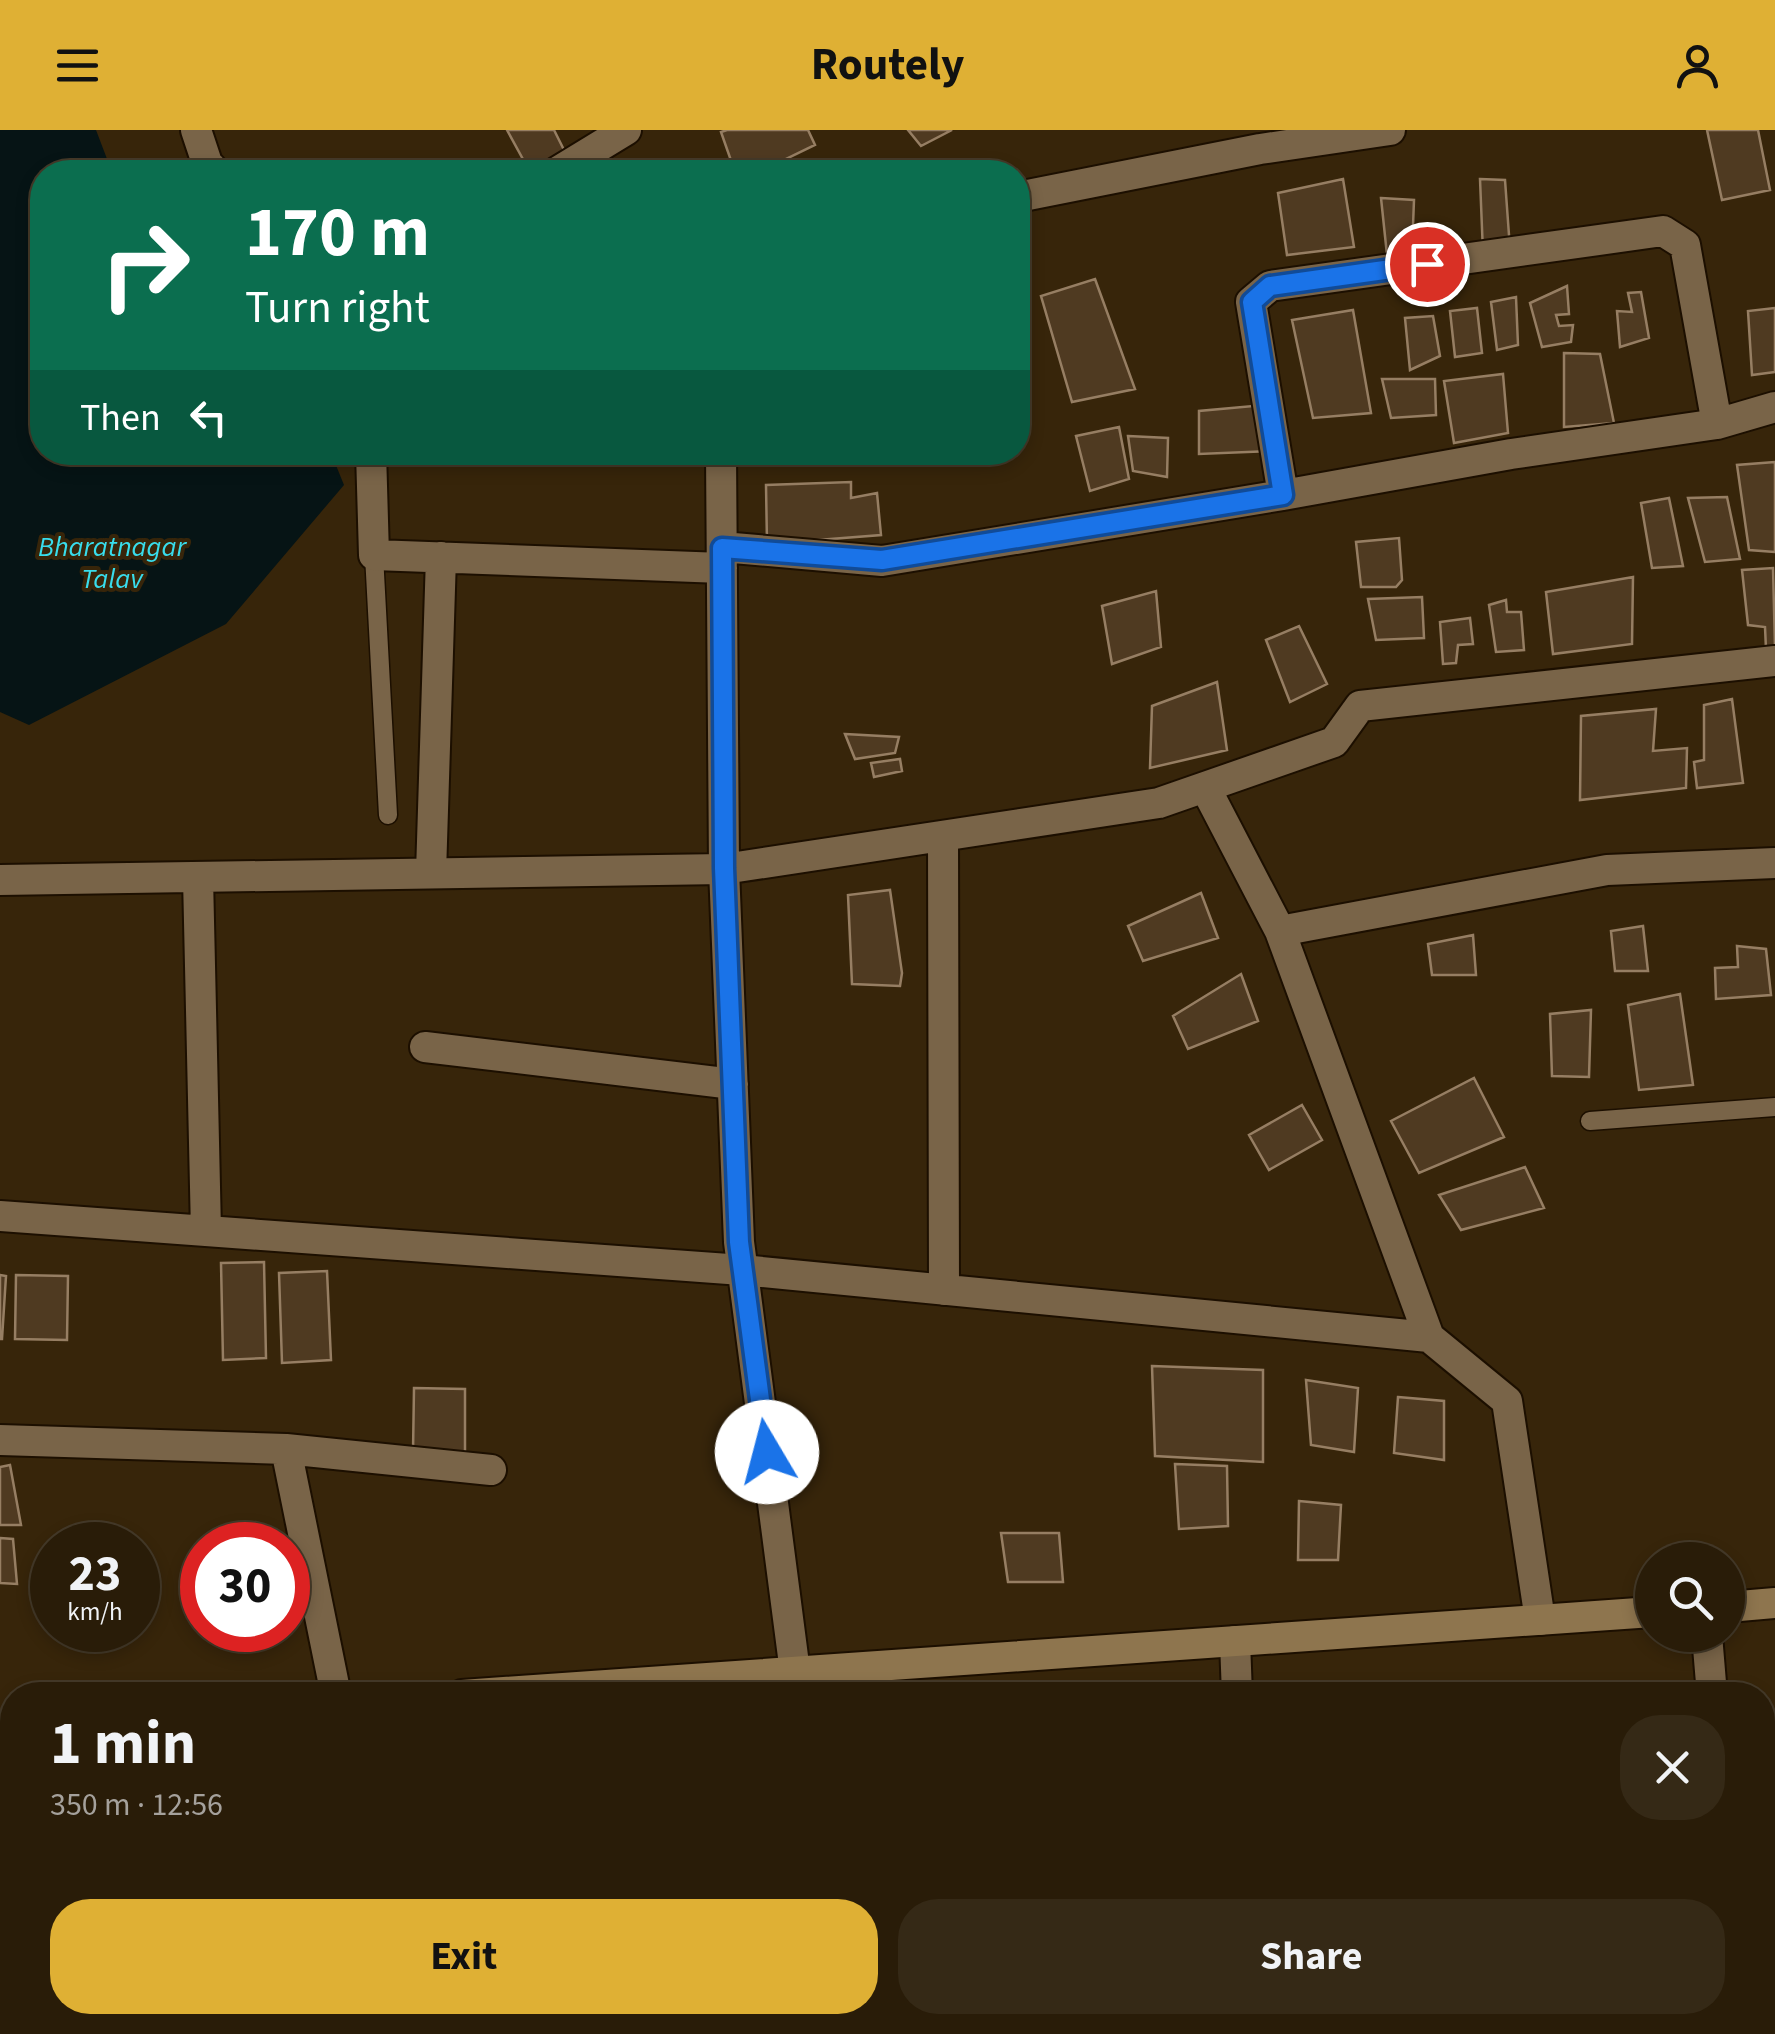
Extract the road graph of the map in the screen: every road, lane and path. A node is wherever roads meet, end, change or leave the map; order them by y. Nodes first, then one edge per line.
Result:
1 (196, 130) edge
2 (626, 130) edge
3 (1390, 130) edge
4 (205, 160) edge
5 (577, 160) edge
6 (1030, 196) edge
7 (1775, 406) edge
8 (1717, 424) junction
9 (371, 465) edge
10 (721, 465) edge
11 (1283, 495) junction
12 (374, 554) junction
13 (442, 557) junction
14 (722, 558) junction
15 (1775, 661) edge
16 (1206, 787) junction
17 (388, 815) dead end
18 (943, 836) junction
19 (1775, 863) edge
20 (724, 868) junction
21 (431, 873) junction
22 (198, 877) junction
23 (0, 880) edge
24 (1280, 931) junction
25 (425, 1046) dead end
26 (733, 1084) junction
27 (1775, 1106) edge
28 (1590, 1120) dead end
29 (0, 1216) edge
30 (206, 1231) junction
31 (742, 1270) junction
32 (944, 1290) junction
33 (1429, 1337) junction
34 (0, 1440) edge
35 (286, 1450) junction
36 (491, 1470) dead end
37 (1775, 1603) edge
38 (1745, 1605) edge
39 (1635, 1613) edge
40 (1540, 1620) junction
41 (1235, 1641) junction
42 (1708, 1652) edge
43 (333, 1682) edge
44 (797, 1682) edge
45 (807, 1682) edge
46 (1236, 1682) edge
47 (1711, 1682) edge

1 - 4 street
2 - 5 street
3 - 6 street
7 - 8 street
8 - 11 street
8 - 11 street
9 - 12 street
10 - 14 street
11 - 14 street
12 - 13 street
12 - 17 lane
13 - 14 street
13 - 21 street
14 - 20 street
15 - 16 street
16 - 18 street
16 - 24 street
18 - 20 street
18 - 32 street
19 - 24 street
20 - 21 street
20 - 26 street
21 - 22 street
22 - 23 street
22 - 30 street
24 - 33 street
25 - 26 street
26 - 31 street
27 - 28 lane
29 - 30 street
30 - 31 street
31 - 32 street
31 - 44 street
32 - 33 street
33 - 40 street
34 - 35 street
35 - 36 street
35 - 43 street
37 - 38 street
39 - 40 street
40 - 41 street
41 - 45 street
41 - 46 street
42 - 47 street

